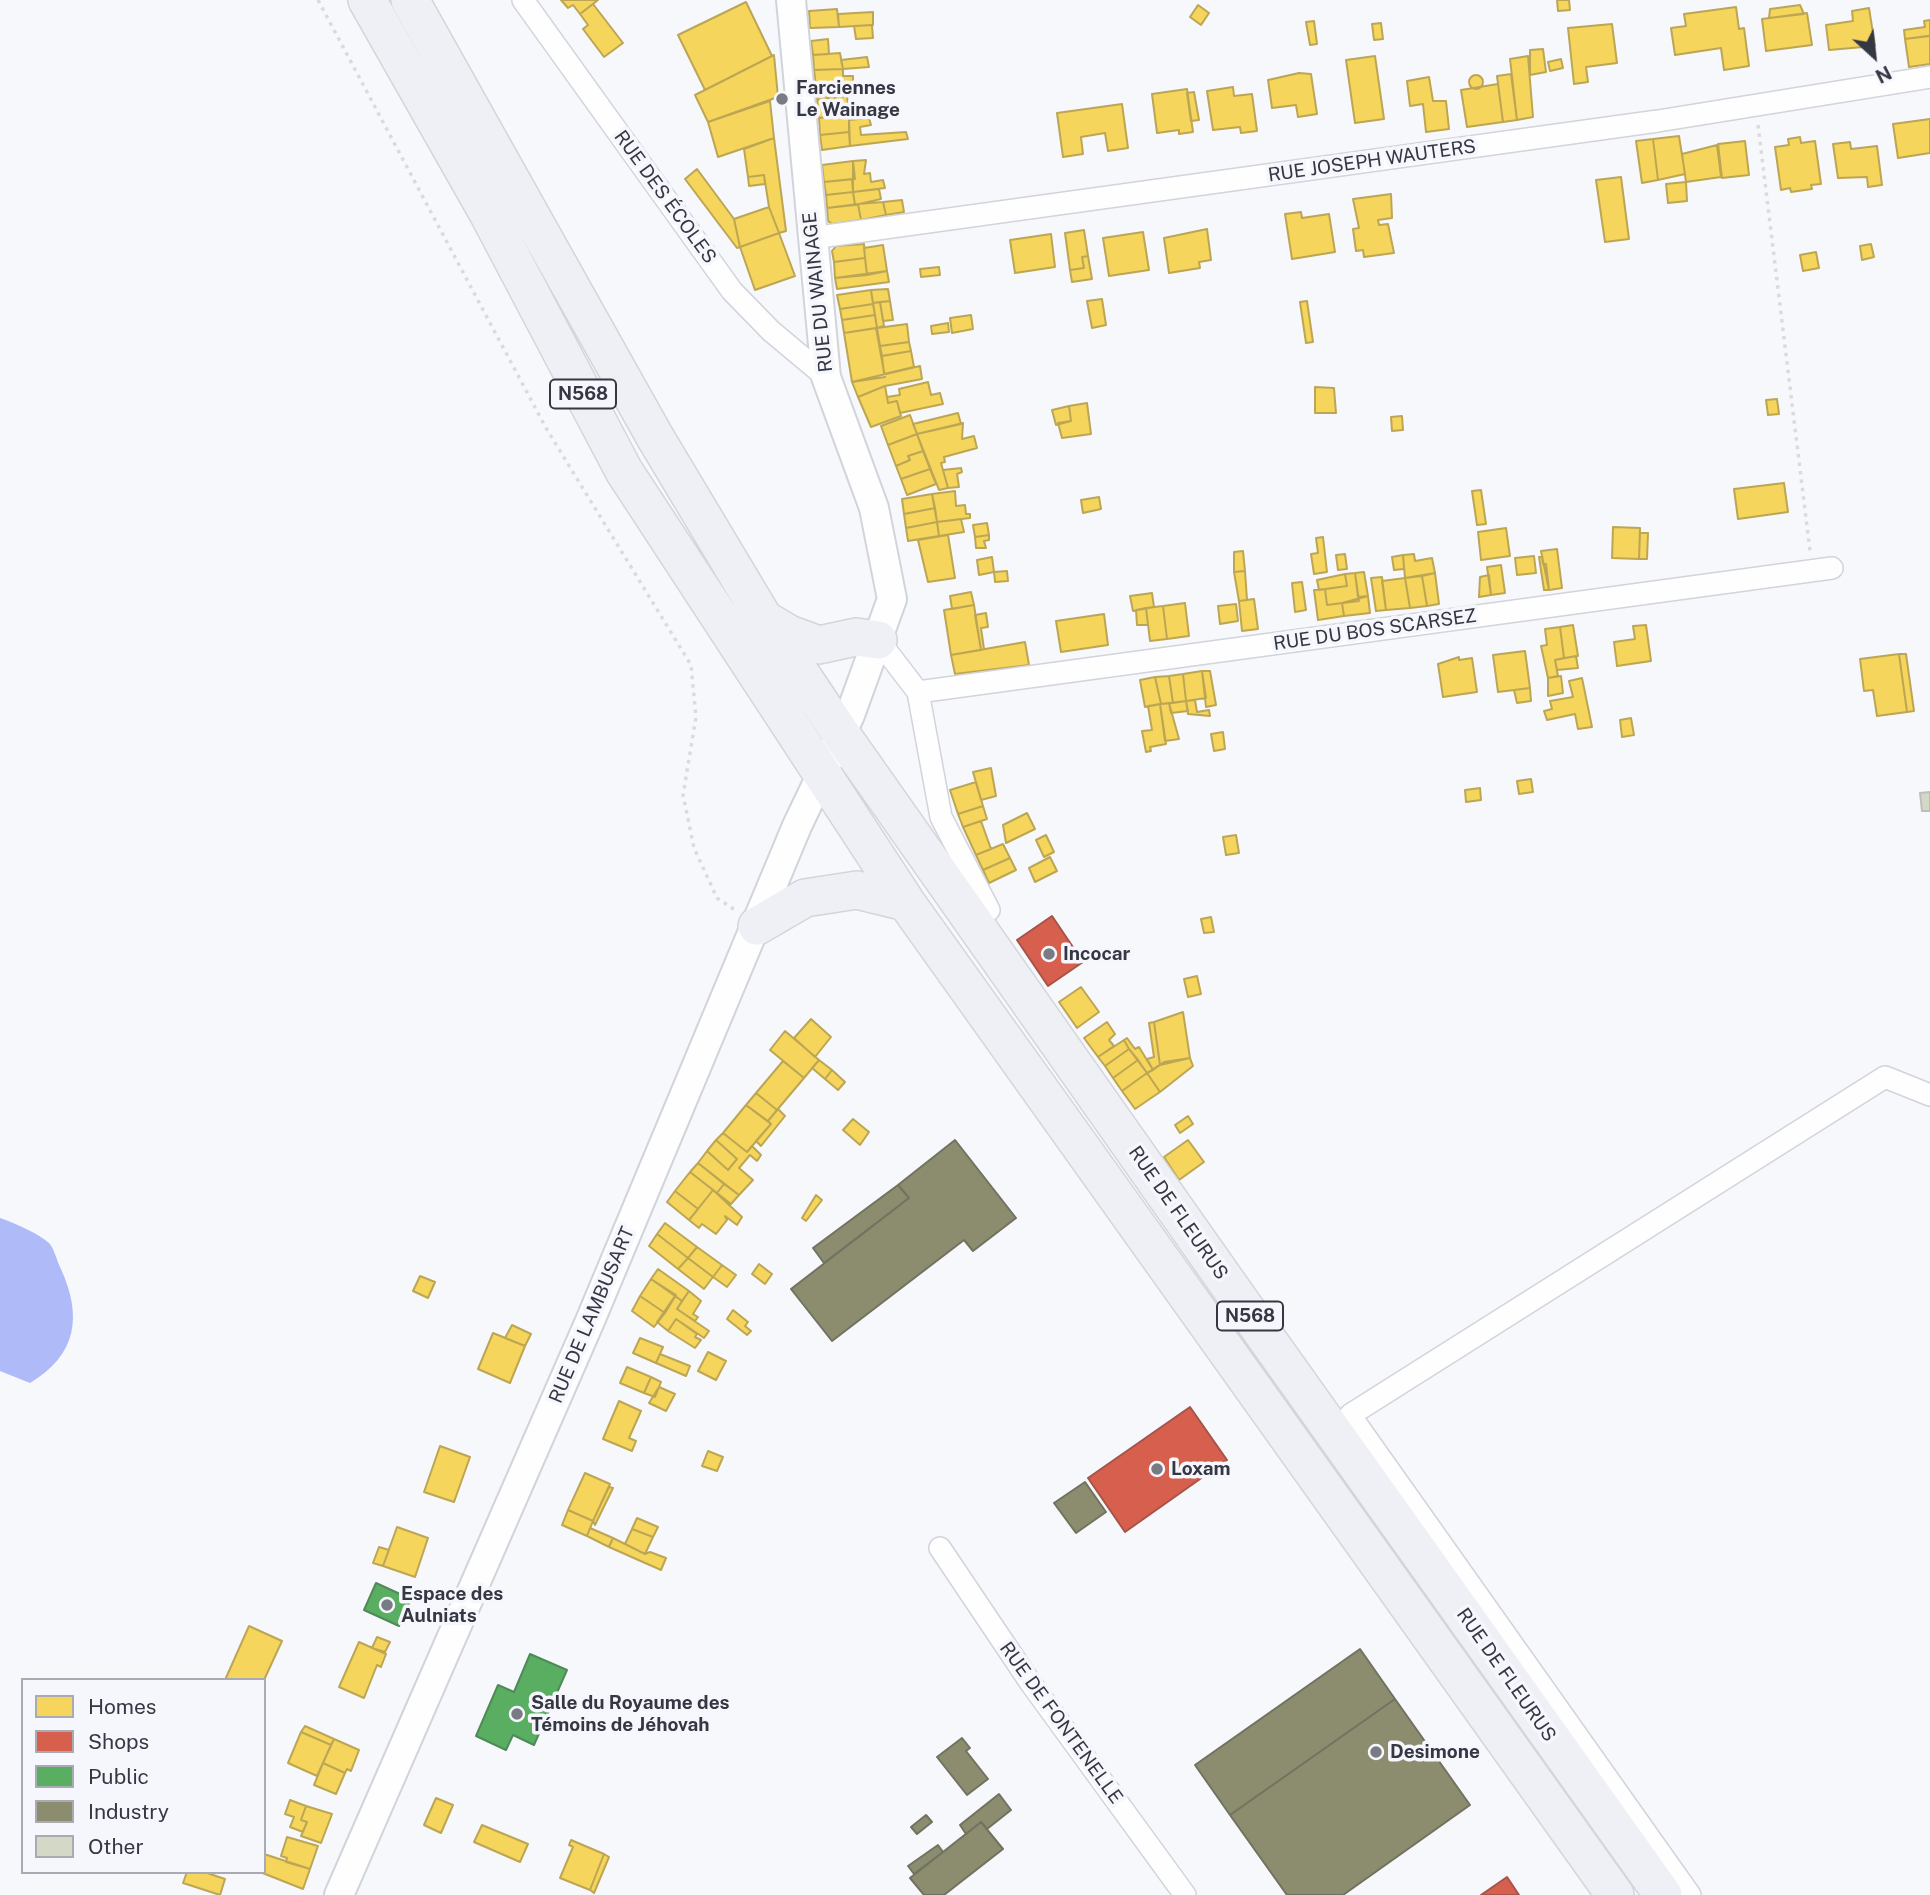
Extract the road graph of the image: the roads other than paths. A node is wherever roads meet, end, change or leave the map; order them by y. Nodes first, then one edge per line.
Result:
1 (367, 0) edge
2 (410, 0) edge
3 (523, 0) edge
4 (791, 0) edge
5 (1930, 76) edge
6 (813, 239) junction
7 (826, 377) junction
8 (1822, 569) road end
9 (764, 619) junction
10 (878, 640) junction
11 (918, 692) junction
12 (841, 734) junction
13 (821, 774) junction
14 (906, 902) junction
15 (989, 910) dead end
16 (757, 926) junction
17 (1930, 1095) edge
18 (1240, 1301) junction
19 (1350, 1415) junction
20 (940, 1548) dead end
21 (1612, 1893) edge
22 (339, 1895) edge
23 (1185, 1895) edge
24 (1662, 1895) edge
25 (1690, 1895) edge

1 - 13 highway, N568
2 - 9 highway, N568
3 - 7 street, RUE DES ÉCOLES
4 - 6 main road, RUE DU WAINAGE
5 - 6 street, RUE JOSEPH WAUTERS
6 - 7 main road, RUE DU WAINAGE
7 - 10 main road, RUE DU WAINAGE
8 - 11 street, RUE DU BOS SCARSEZ
9 - 10 highway
9 - 12 highway, N568
10 - 11 street
10 - 12 main road, RUE DU WAINAGE
11 - 15 street
12 - 13 main road, RUE DE LAMBUSART
12 - 18 highway, RUE DE FLEURUS / N568
13 - 14 highway, RUE DE FLEURUS / N568
13 - 16 main road, RUE DE LAMBUSART
14 - 16 highway
14 - 21 highway, RUE DE FLEURUS / N568
16 - 22 main road, RUE DE LAMBUSART
17 - 19 street
18 - 19 highway
18 - 24 highway, RUE DE FLEURUS / N568
19 - 25 street
20 - 23 street, RUE DE FONTENELLE

